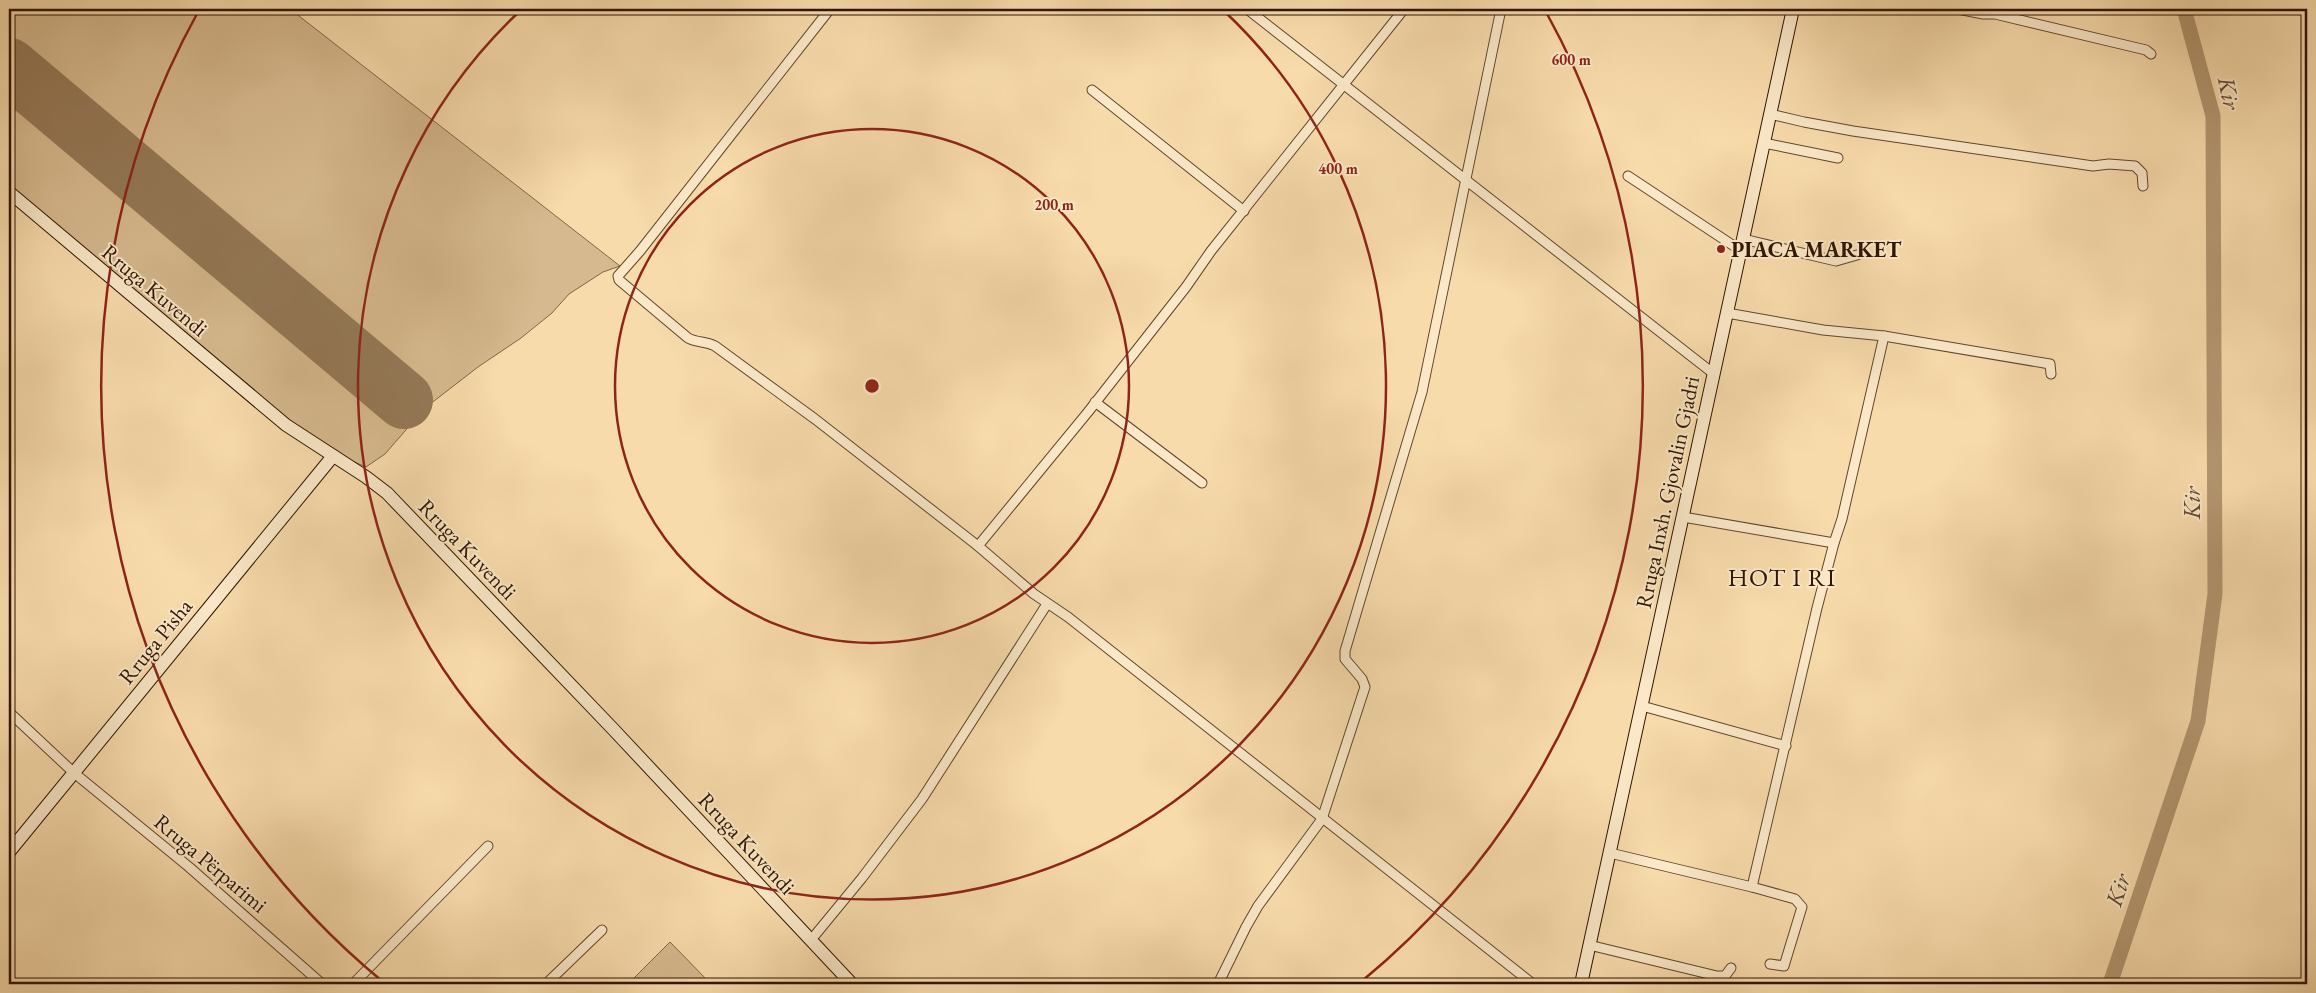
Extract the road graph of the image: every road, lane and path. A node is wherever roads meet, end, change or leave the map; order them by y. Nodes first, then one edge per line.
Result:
1 (830, 9) edge
2 (1247, 9) edge
3 (1404, 9) edge
4 (1501, 9) edge
5 (1793, 9) edge
6 (1958, 9) edge
7 (2151, 54) dead end
8 (1344, 86) junction
9 (1092, 90) dead end
10 (1770, 114) junction
11 (1764, 143) junction
12 (1838, 158) dead end
13 (1628, 176) dead end
14 (1464, 181) junction
15 (2143, 186) dead end
16 (9, 192) edge
17 (1244, 211) junction
18 (1742, 244) junction
19 (1857, 255) dead end
20 (1727, 312) junction
21 (1884, 336) junction
22 (1714, 374) junction
23 (2051, 374) dead end
24 (1095, 402) junction
25 (333, 456) junction
26 (1202, 483) dead end
27 (1682, 517) junction
28 (1834, 542) junction
29 (978, 546) junction
30 (1047, 604) junction
31 (1642, 706) junction
32 (9, 712) edge
33 (1786, 746) junction
34 (74, 772) junction
35 (1322, 818) junction
36 (488, 846) dead end
37 (9, 852) edge
38 (1610, 852) junction
39 (1752, 887) junction
40 (602, 930) dead end
41 (811, 940) junction
42 (1589, 945) junction
43 (1770, 964) dead end
44 (1731, 968) dead end
45 (322, 984) edge
46 (354, 984) edge
47 (546, 984) edge
48 (852, 984) edge
49 (1218, 984) edge
50 (1533, 984) edge
51 (1581, 984) edge

1 - 29 street
2 - 8 street
3 - 8 street
4 - 14 street
5 - 10 street, Rruga Inxh. Gjovalin Gjadri
6 - 7 street
8 - 14 street
8 - 17 street
9 - 17 street
10 - 11 street, Rruga Inxh. Gjovalin Gjadri
10 - 15 street
11 - 12 street
11 - 18 street, Rruga Inxh. Gjovalin Gjadri
13 - 18 street
14 - 22 street
14 - 35 street
16 - 25 street, Rruga Kuvendi
17 - 24 street
18 - 19 street
18 - 20 street, Rruga Inxh. Gjovalin Gjadri
20 - 21 street
20 - 22 street, Rruga Inxh. Gjovalin Gjadri
21 - 23 street
21 - 28 street
22 - 27 street, Rruga Inxh. Gjovalin Gjadri
24 - 26 street
24 - 29 street
25 - 34 street, Rruga Pisha
25 - 41 street, Rruga Kuvendi
27 - 28 street
27 - 31 street, Rruga Inxh. Gjovalin Gjadri
28 - 33 street
29 - 30 street
30 - 35 street
30 - 41 street
31 - 33 street
31 - 38 street, Rruga Inxh. Gjovalin Gjadri
32 - 34 street, Rruga Përparimi
33 - 39 street
34 - 37 street, Rruga Pisha
34 - 45 street, Rruga Përparimi
35 - 49 street
35 - 50 street
36 - 46 street
38 - 39 street
38 - 42 street, Rruga Inxh. Gjovalin Gjadri
39 - 43 street
40 - 47 street
41 - 48 street, Rruga Kuvendi
42 - 44 street
42 - 51 street, Rruga Inxh. Gjovalin Gjadri

